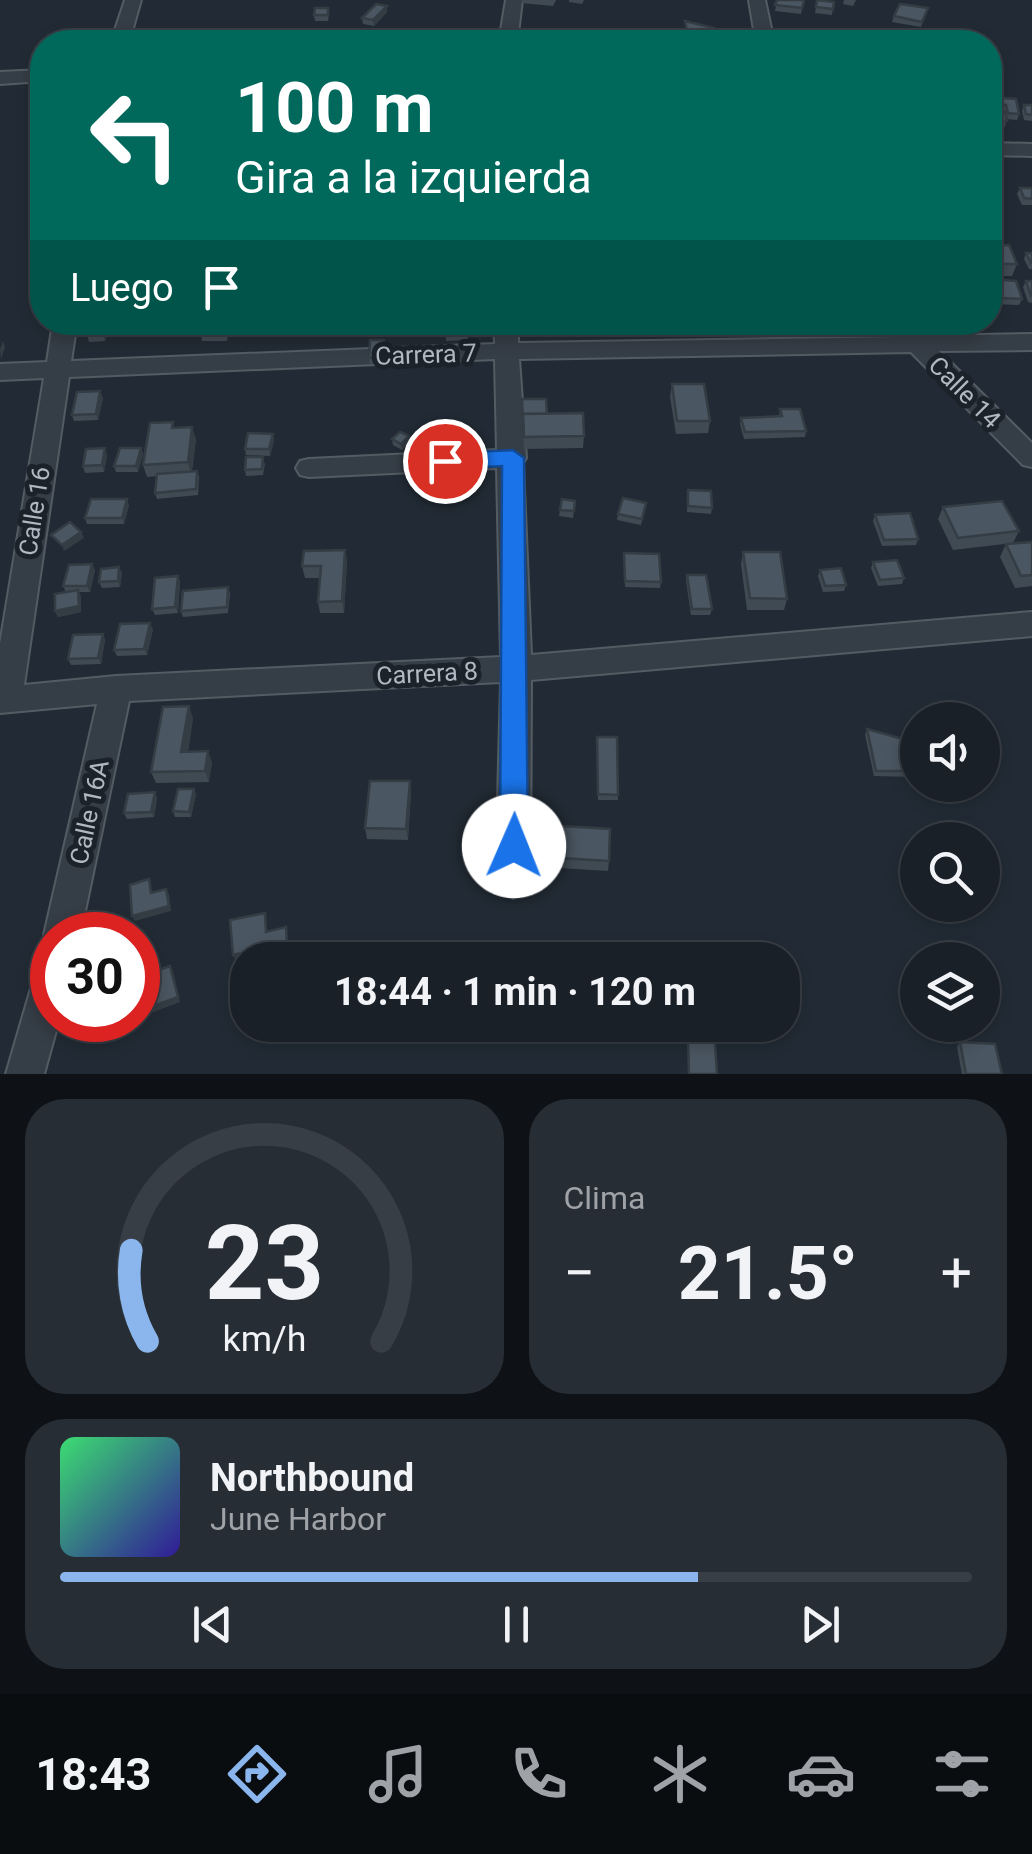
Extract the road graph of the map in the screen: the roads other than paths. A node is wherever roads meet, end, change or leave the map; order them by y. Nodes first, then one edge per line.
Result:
1 (132, 0) edge
2 (514, 0) edge
3 (757, 0) edge
4 (123, 30) edge
5 (510, 30) edge
6 (763, 30) edge
7 (30, 77) edge
8 (0, 78) edge
9 (1002, 150) edge
10 (1028, 153) edge
11 (62, 335) edge
12 (607, 335) edge
13 (911, 335) edge
14 (945, 335) edge
15 (507, 336) edge
16 (1032, 342) edge
17 (56, 369) junction
18 (0, 372) edge
19 (513, 458) junction
20 (1032, 458) edge
21 (309, 468) dead end
22 (1032, 624) edge
23 (516, 669) junction
24 (116, 690) junction
25 (3, 700) edge
26 (513, 882) dead end
27 (67, 912) edge
28 (34, 1042) edge
29 (25, 1074) edge

1 - 4 street
2 - 5 street
3 - 6 street
7 - 8 street
9 - 10 street
11 - 17 street, Calle 16
12 - 15 street, Carrera 7
13 - 20 street, Calle 14
14 - 16 street, Carrera 7
15 - 17 street, Carrera 7
15 - 19 street
17 - 18 street, Carrera 7
17 - 25 street, Calle 16
19 - 21 street
19 - 23 street
22 - 23 street, Carrera 8
23 - 24 street, Carrera 8
23 - 26 street
24 - 25 street, Carrera 8
24 - 27 street, Calle 16A
28 - 29 street

